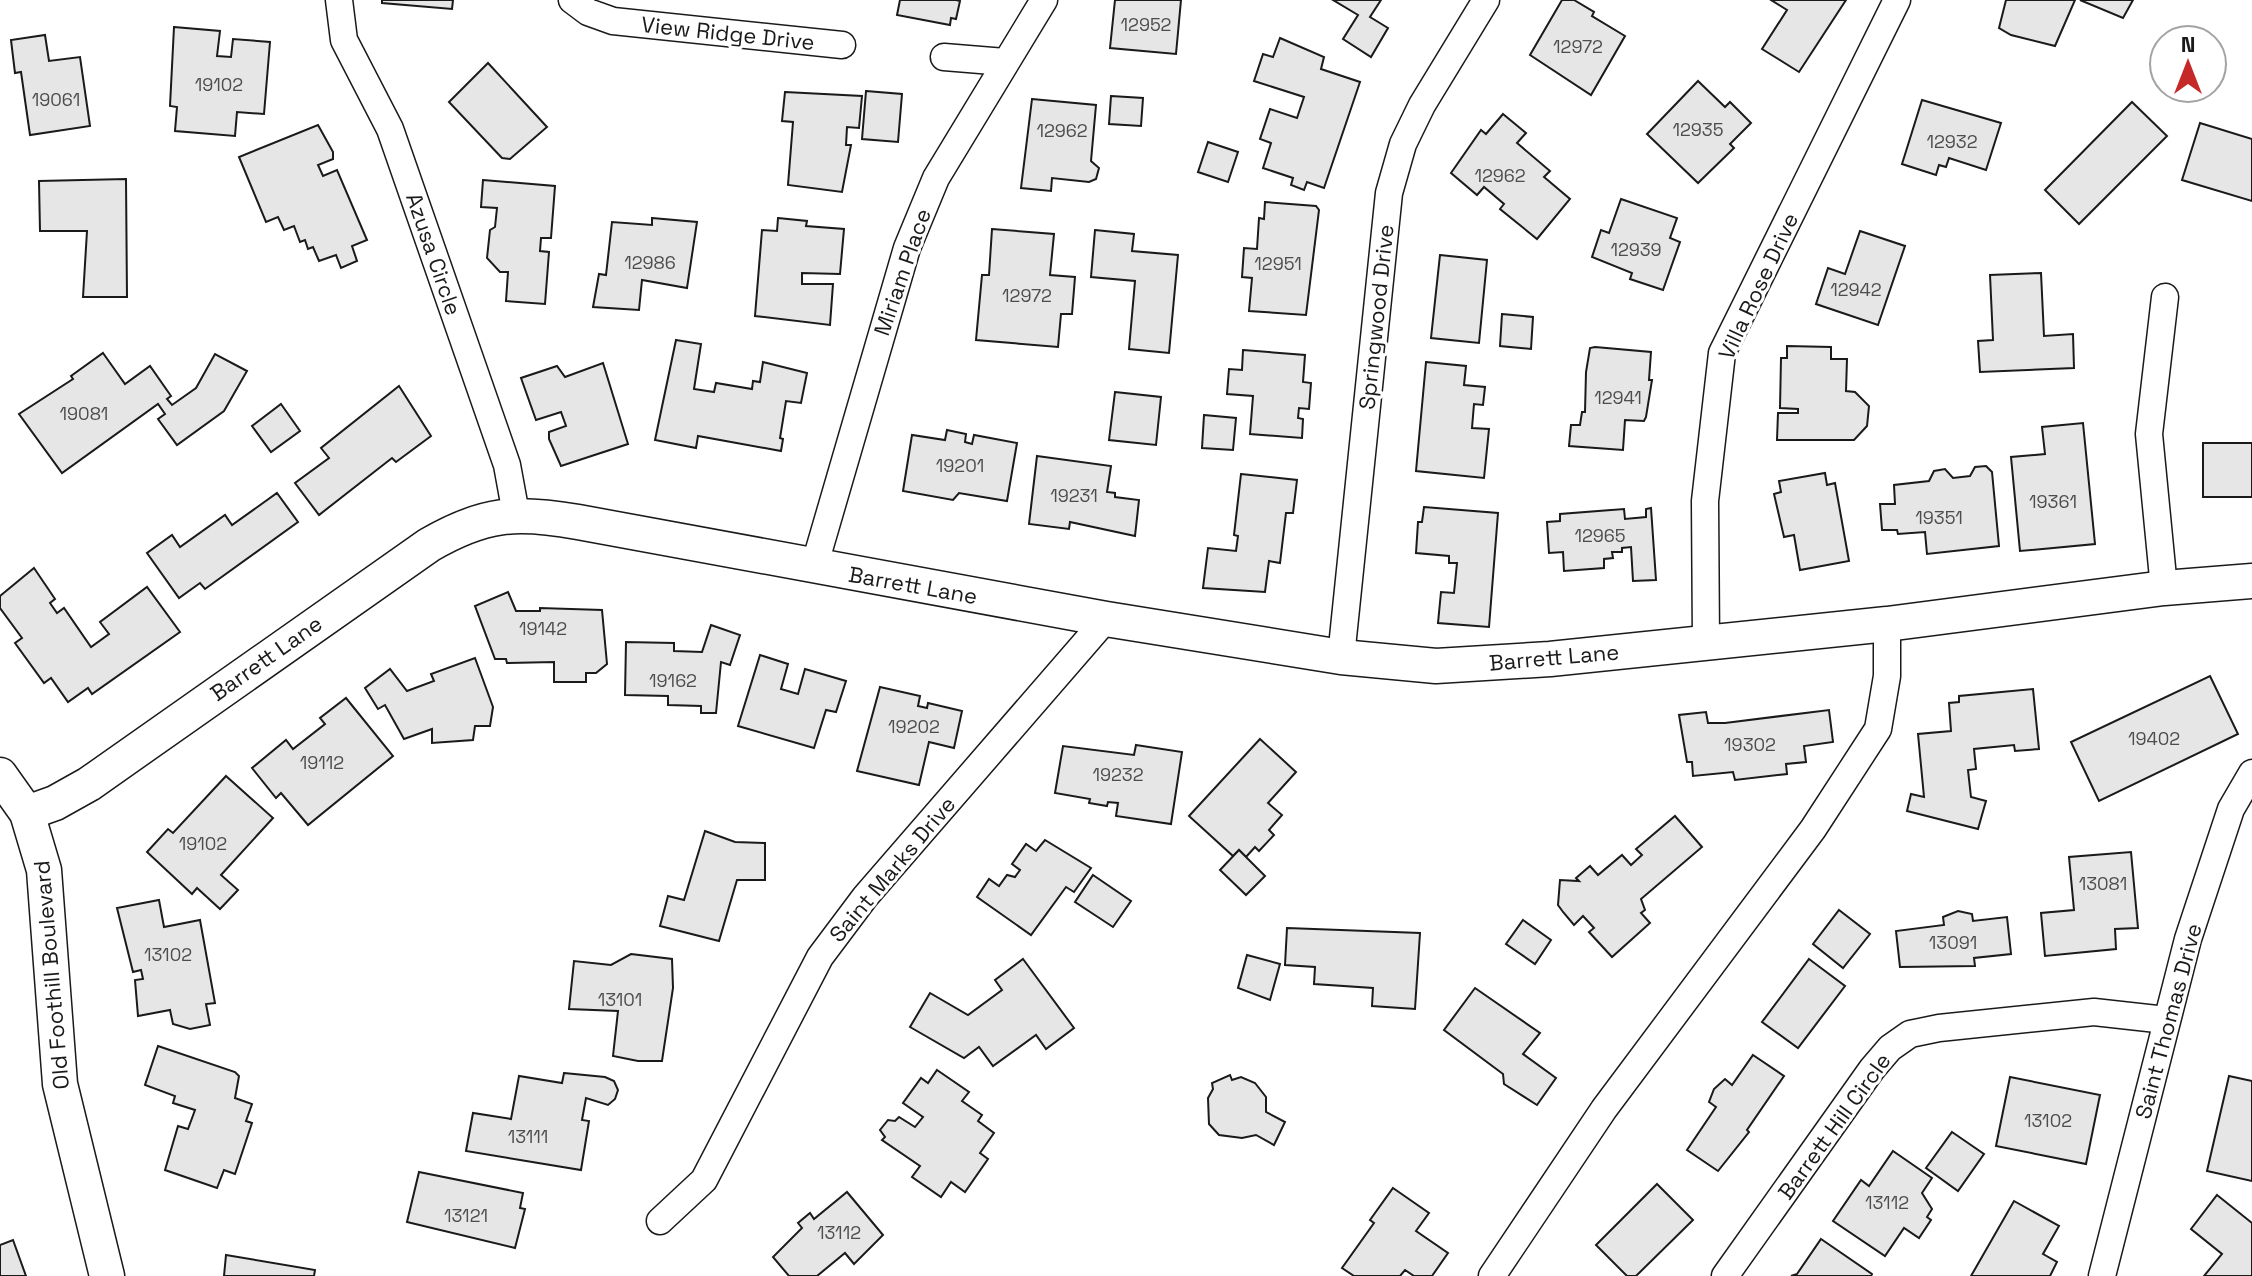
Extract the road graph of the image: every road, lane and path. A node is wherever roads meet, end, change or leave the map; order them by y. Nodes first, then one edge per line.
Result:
1 (339, 0) edge
2 (572, 0) edge
3 (1044, 0) edge
4 (1486, 0) edge
5 (1897, 0) edge
6 (842, 45) dead end
7 (944, 57) dead end
8 (1005, 62) junction
9 (2165, 297) dead end
10 (516, 514) junction
11 (814, 567) junction
12 (2252, 581) edge
13 (2164, 588) junction
14 (1106, 619) junction
15 (1887, 624) junction
16 (1706, 642) junction
17 (1341, 657) junction
18 (2252, 773) edge
19 (0, 775) edge
20 (27, 813) junction
21 (2166, 1020) junction
22 (660, 1221) dead end
23 (107, 1276) edge
24 (1492, 1276) edge
25 (1725, 1276) edge
26 (2102, 1276) edge

1 - 10 street, Azusa Circle
2 - 6 street, View Ridge Drive
3 - 8 street, Miriam Place
4 - 17 street, Springwood Drive
5 - 16 street, Villa Rose Drive
7 - 8 street
8 - 11 street, Miriam Place
9 - 13 street
10 - 11 street, Barrett Lane
10 - 20 street, Barrett Lane
11 - 14 street, Barrett Lane
12 - 13 street, Barrett Lane
13 - 15 street, Barrett Lane
14 - 17 street, Barrett Lane
14 - 22 street, Saint Marks Drive
15 - 16 street, Barrett Lane
15 - 24 street
16 - 17 street, Barrett Lane
18 - 21 street, Saint Thomas Drive
19 - 20 street, Old Foothill Boulevard
20 - 23 street, Old Foothill Boulevard
21 - 25 street, Barrett Hill Circle
21 - 26 street, Saint Thomas Drive

